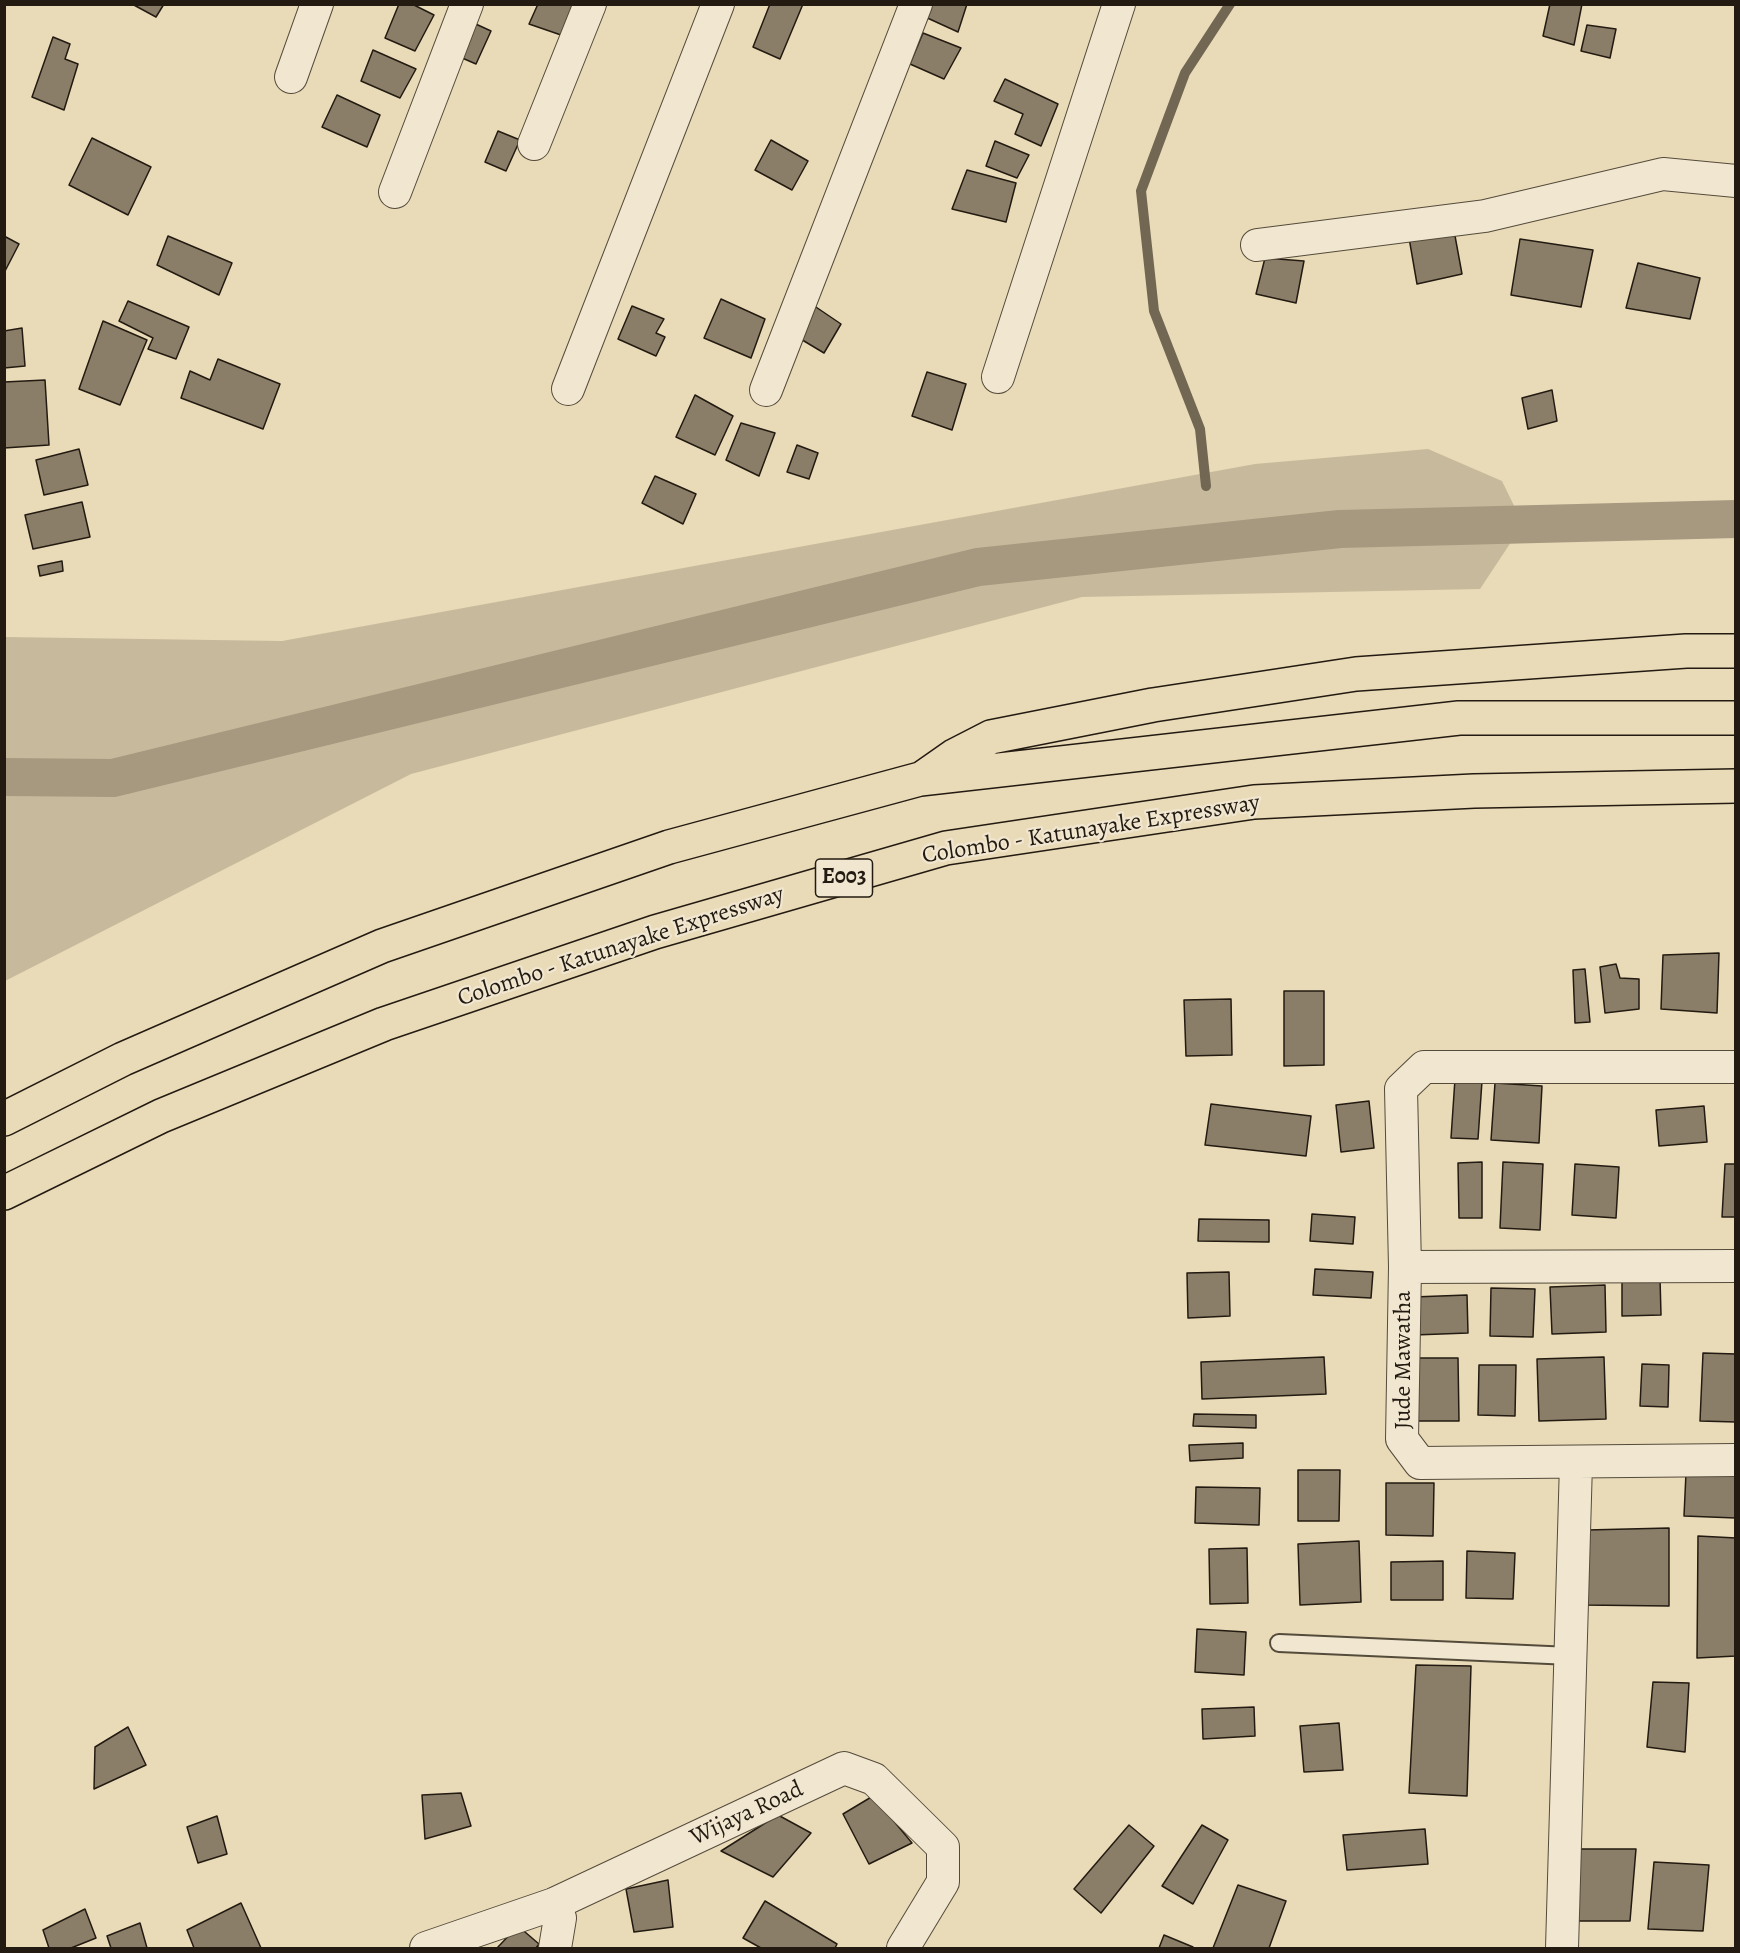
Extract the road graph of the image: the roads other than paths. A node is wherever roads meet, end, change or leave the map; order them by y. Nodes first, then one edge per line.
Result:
1 (317, 4) edge
2 (467, 4) edge
3 (590, 4) edge
4 (718, 4) edge
5 (916, 4) edge
6 (1119, 4) edge
7 (291, 77) dead end
8 (534, 144) dead end
9 (1736, 181) edge
10 (395, 192) dead end
11 (1257, 245) dead end
12 (998, 377) dead end
13 (568, 389) dead end
14 (766, 390) dead end
15 (1736, 651) edge
16 (1736, 718) edge
17 (920, 779) junction
18 (1736, 786) edge
19 (1736, 1067) edge
20 (4, 1119) edge
21 (4, 1193) edge
22 (1736, 1266) edge
23 (1405, 1267) junction
24 (1736, 1460) edge
25 (1576, 1462) junction
26 (1279, 1642) dead end
27 (1571, 1656) junction
28 (554, 1905) junction
29 (426, 1948) edge
30 (555, 1948) edge
31 (903, 1948) edge
32 (1562, 1948) edge

1 - 7 street
2 - 10 street
3 - 8 street
4 - 13 street
5 - 14 street
6 - 12 street
9 - 11 street
15 - 17 highway
16 - 17 highway
17 - 20 highway
18 - 21 highway, Colombo - Katunayake Expressway / E003
19 - 23 street
22 - 23 street, Jude Mawatha
23 - 25 street, Jude Mawatha
24 - 25 street, Jude Mawatha
25 - 27 street
26 - 27 lane
27 - 32 street
28 - 29 street, Wijaya Road
28 - 30 street
28 - 31 street, Wijaya Road

